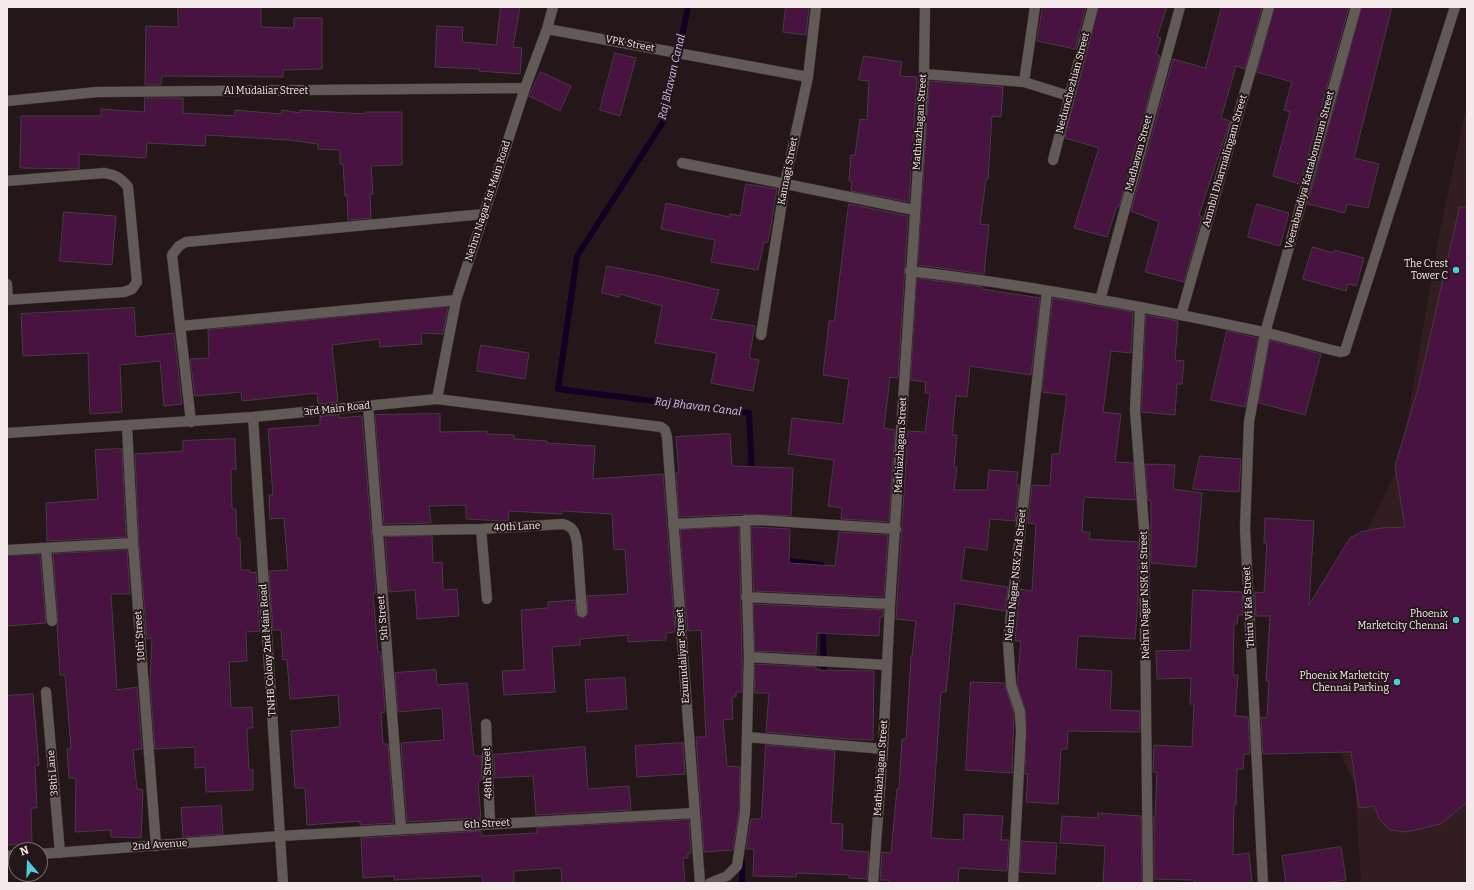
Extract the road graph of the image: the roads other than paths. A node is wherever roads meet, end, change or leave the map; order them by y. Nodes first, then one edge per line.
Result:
1 (553, 7) edge
2 (816, 7) edge
3 (925, 7) edge
4 (1035, 7) edge
5 (1093, 7) edge
6 (1180, 7) edge
7 (1269, 7) edge
8 (1356, 7) edge
9 (1455, 7) edge
10 (547, 29) junction
11 (924, 74) junction
12 (808, 77) junction
13 (1024, 82) junction
14 (525, 88) junction
15 (1069, 96) junction
16 (7, 101) edge
17 (1053, 160) dead end
18 (682, 163) dead end
19 (7, 180) edge
20 (785, 183) junction
21 (914, 210) junction
22 (484, 214) junction
23 (910, 270) junction
24 (7, 284) edge
25 (1047, 291) junction
26 (8, 300) edge
27 (456, 300) junction
28 (1100, 300) junction
29 (1140, 308) junction
30 (1181, 315) junction
31 (181, 326) junction
32 (1265, 333) junction
33 (761, 335) dead end
34 (437, 399) junction
35 (368, 406) junction
36 (253, 417) junction
37 (191, 422) junction
38 (127, 426) junction
39 (665, 430) joint
40 (7, 433) edge
41 (745, 520) junction
42 (673, 524) junction
43 (481, 529) junction
44 (896, 529) junction
45 (376, 531) junction
46 (133, 543) junction
47 (46, 548) junction
48 (7, 550) edge
49 (746, 597) junction
50 (487, 599) dead end
51 (890, 604) junction
52 (582, 612) dead end
53 (52, 621) dead end
54 (749, 657) junction
55 (887, 666) junction
56 (46, 692) dead end
57 (486, 724) dead end
58 (747, 737) junction
59 (883, 749) junction
60 (694, 813) junction
61 (490, 823) junction
62 (400, 829) junction
63 (280, 836) junction
64 (156, 846) junction
65 (60, 853) junction
66 (48, 854) edge
67 (283, 883) edge
68 (700, 883) edge
69 (710, 883) edge
70 (873, 883) edge
71 (1013, 883) edge
72 (1148, 883) edge
73 (1263, 883) edge

1 - 10 street, Nehru Nagar 1st Main Road
2 - 12 street, Kannagi Street
3 - 11 street, Mathiazhagan Street
4 - 13 street
5 - 15 street, Nedunchezhian Street
6 - 28 street, Madhavan Street
7 - 30 street, Amnbil Dharmalingam Street
8 - 32 street, Veerabandiya Kattabomman Street
9 - 32 street
10 - 12 street, VPK Street
10 - 14 street, Nehru Nagar 1st Main Road
11 - 13 street
11 - 21 street, Mathiazhagan Street
12 - 20 street, Kannagi Street
13 - 15 street
14 - 16 street, Al Mudaliar Street
14 - 22 street, Nehru Nagar 1st Main Road
15 - 17 street, Nedunchezhian Street
18 - 20 street
19 - 26 street
20 - 21 street
20 - 33 street, Kannagi Street
21 - 23 street, Mathiazhagan Street
22 - 27 street, Nehru Nagar 1st Main Road
22 - 31 street
23 - 25 street
23 - 44 street, Mathiazhagan Street
24 - 26 street
25 - 28 street
25 - 71 street, Nehru Nagar NSK 2nd Street
27 - 31 street
27 - 34 street, Nehru Nagar 1st Main Road
28 - 29 street
29 - 30 street
29 - 72 street, Nehru Nagar NSK 1st Street
30 - 32 street
31 - 37 street
32 - 73 street, Thiru Vi Ka Street
34 - 35 street, 3rd Main Road
34 - 39 street, 3rd Main Road
35 - 36 street, 3rd Main Road
35 - 45 street, 5th Street
36 - 37 street, 3rd Main Road
36 - 63 street, TNHB Colony 2nd Main Road
37 - 38 street, 3rd Main Road
38 - 40 street, 3rd Main Road
38 - 46 street, 10th Street
39 - 42 street, Ezumudaliyar Street
41 - 42 street
41 - 44 street
41 - 49 street
42 - 60 street, Ezumudaliyar Street
43 - 45 street, 40th Lane
43 - 50 street
43 - 52 street, 40th Lane
44 - 51 street, Mathiazhagan Street
45 - 62 street, 5th Street
46 - 47 street
46 - 64 street, 10th Street
47 - 48 street
47 - 53 street
49 - 51 street
49 - 54 street
51 - 55 street, Mathiazhagan Street
54 - 55 street
54 - 58 street
55 - 59 street, Mathiazhagan Street
56 - 65 street, 38th Lane
57 - 61 street, 48th Street
58 - 59 street
58 - 69 street
59 - 70 street, Mathiazhagan Street
60 - 61 street, 6th Street
60 - 68 street, Ezumudaliyar Street
61 - 62 street, 6th Street
62 - 63 street, 6th Street
63 - 64 street, 2nd Avenue
63 - 67 street, TNHB Colony 2nd Main Road
64 - 65 street, 2nd Avenue
65 - 66 street, 2nd Avenue

